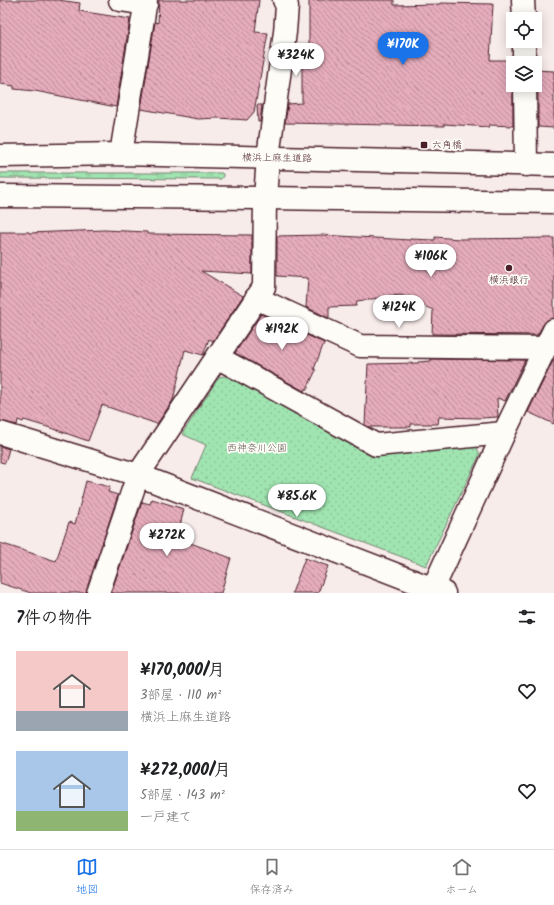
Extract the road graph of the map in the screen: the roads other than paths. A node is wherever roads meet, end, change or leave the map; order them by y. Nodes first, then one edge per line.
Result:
1 (120, 0) edge
2 (284, 0) edge
3 (523, 0) edge
4 (146, 2) edge
5 (524, 12) edge
6 (525, 92) edge
7 (120, 154) junction
8 (0, 156) edge
9 (268, 157) junction
10 (526, 165) junction
11 (554, 165) edge
12 (0, 196) edge
13 (265, 198) junction
14 (554, 202) edge
15 (256, 298) junction
16 (550, 339) edge
17 (217, 357) junction
18 (0, 433) edge
19 (504, 434) junction
20 (138, 475) junction
21 (436, 592) edge
22 (98, 593) edge

1 - 4 street
2 - 9 street
3 - 5 street
4 - 7 street
6 - 10 street
7 - 8 street, 横浜上麻生道路
7 - 9 street, 横浜上麻生道路
9 - 10 street, 横浜上麻生道路
9 - 13 street
10 - 11 street, 横浜上麻生道路
12 - 13 street
13 - 14 street
13 - 15 street
15 - 16 street
15 - 17 street
16 - 19 street
17 - 19 street
17 - 20 street
18 - 20 street
19 - 21 street
20 - 21 street
20 - 22 street

